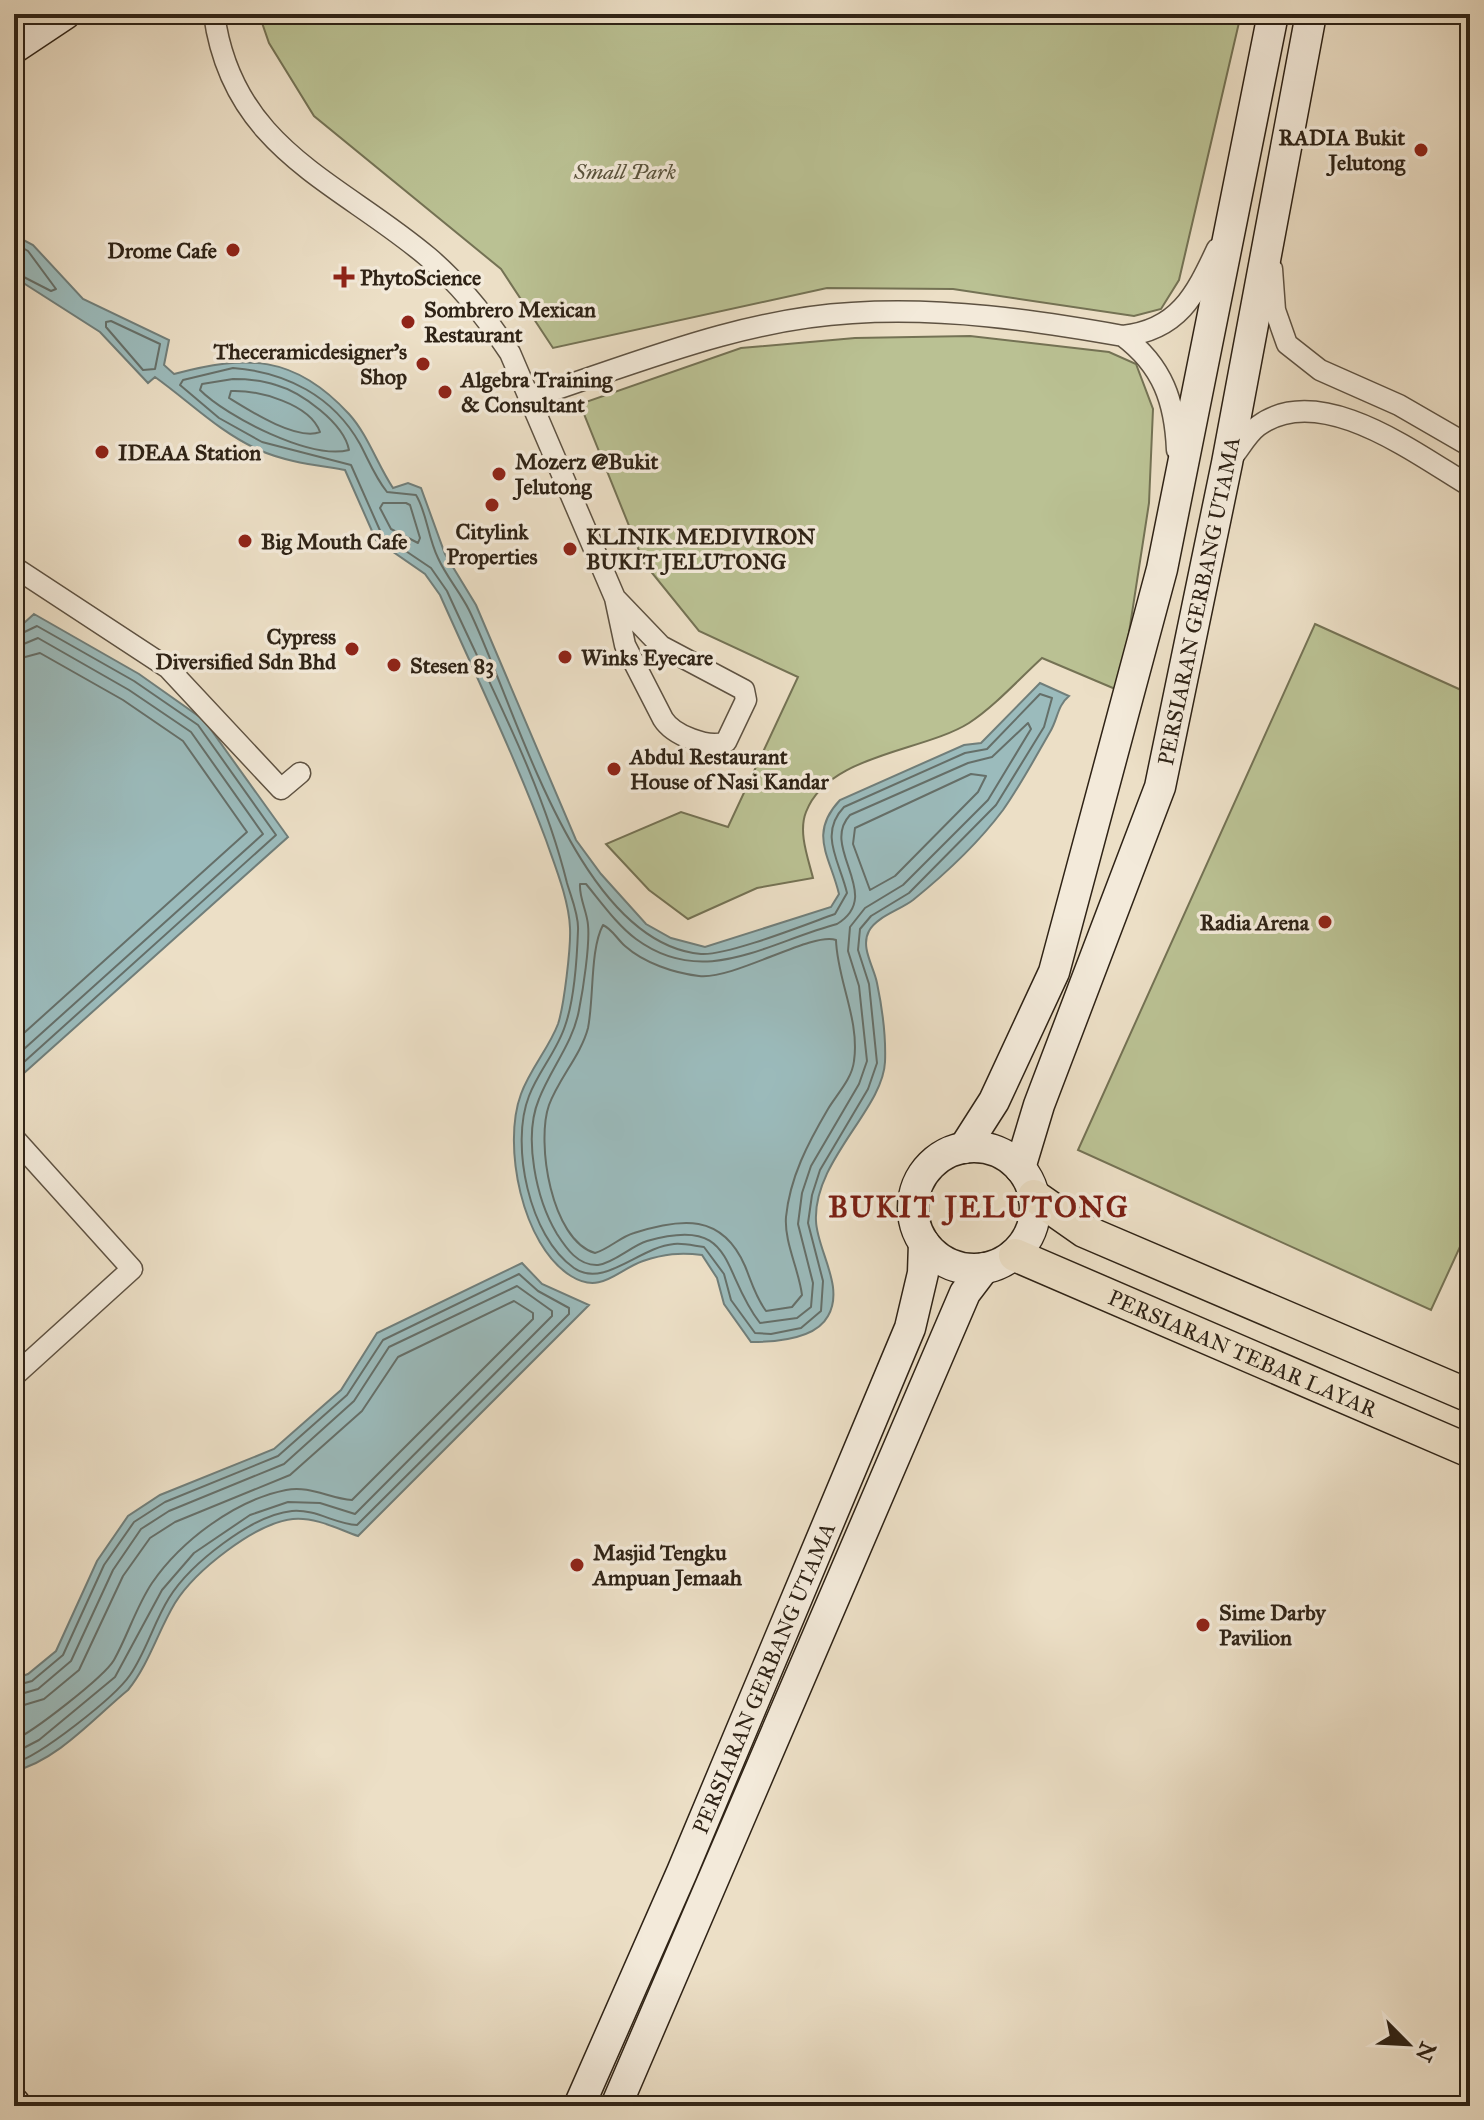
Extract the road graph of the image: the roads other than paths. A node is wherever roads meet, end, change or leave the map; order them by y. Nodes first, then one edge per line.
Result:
1 (65, 14) edge
2 (214, 14) edge
3 (1273, 14) edge
4 (1311, 14) edge
5 (14, 48) edge
6 (1230, 221) junction
7 (1270, 233) junction
8 (1123, 336) junction
9 (530, 398) junction
10 (1470, 446) edge
11 (1227, 463) junction
12 (1179, 482) junction
13 (1470, 486) edge
14 (14, 567) edge
15 (615, 598) junction
16 (300, 773) dead end
17 (14, 1138) edge
18 (964, 1148) junction
19 (1027, 1182) junction
20 (924, 1243) junction
21 (1015, 1255) junction
22 (984, 1268) junction
23 (14, 1376) edge
24 (1468, 1394) edge
25 (1470, 1451) edge
26 (579, 2106) edge
27 (616, 2106) edge

1 - 5 main road
2 - 9 street
3 - 6 main road, PERSIARAN GERBANG UTAMA
4 - 7 main road, PERSIARAN GERBANG UTAMA
6 - 8 street
6 - 12 main road, PERSIARAN GERBANG UTAMA
7 - 10 street
7 - 11 main road, PERSIARAN GERBANG UTAMA
8 - 9 street
8 - 12 street
9 - 15 street
11 - 13 street
11 - 19 main road, PERSIARAN GERBANG UTAMA
12 - 18 main road, PERSIARAN GERBANG UTAMA
14 - 16 street
15 - 15 street
17 - 23 street
18 - 19 main road
18 - 20 main road, PERSIARAN GERBANG UTAMA
19 - 21 main road, PERSIARAN GERBANG UTAMA
19 - 24 main road
20 - 22 main road
20 - 26 main road, PERSIARAN GERBANG UTAMA
21 - 22 main road
21 - 25 main road, PERSIARAN TEBAR LAYAR
22 - 27 main road, PERSIARAN GERBANG UTAMA

